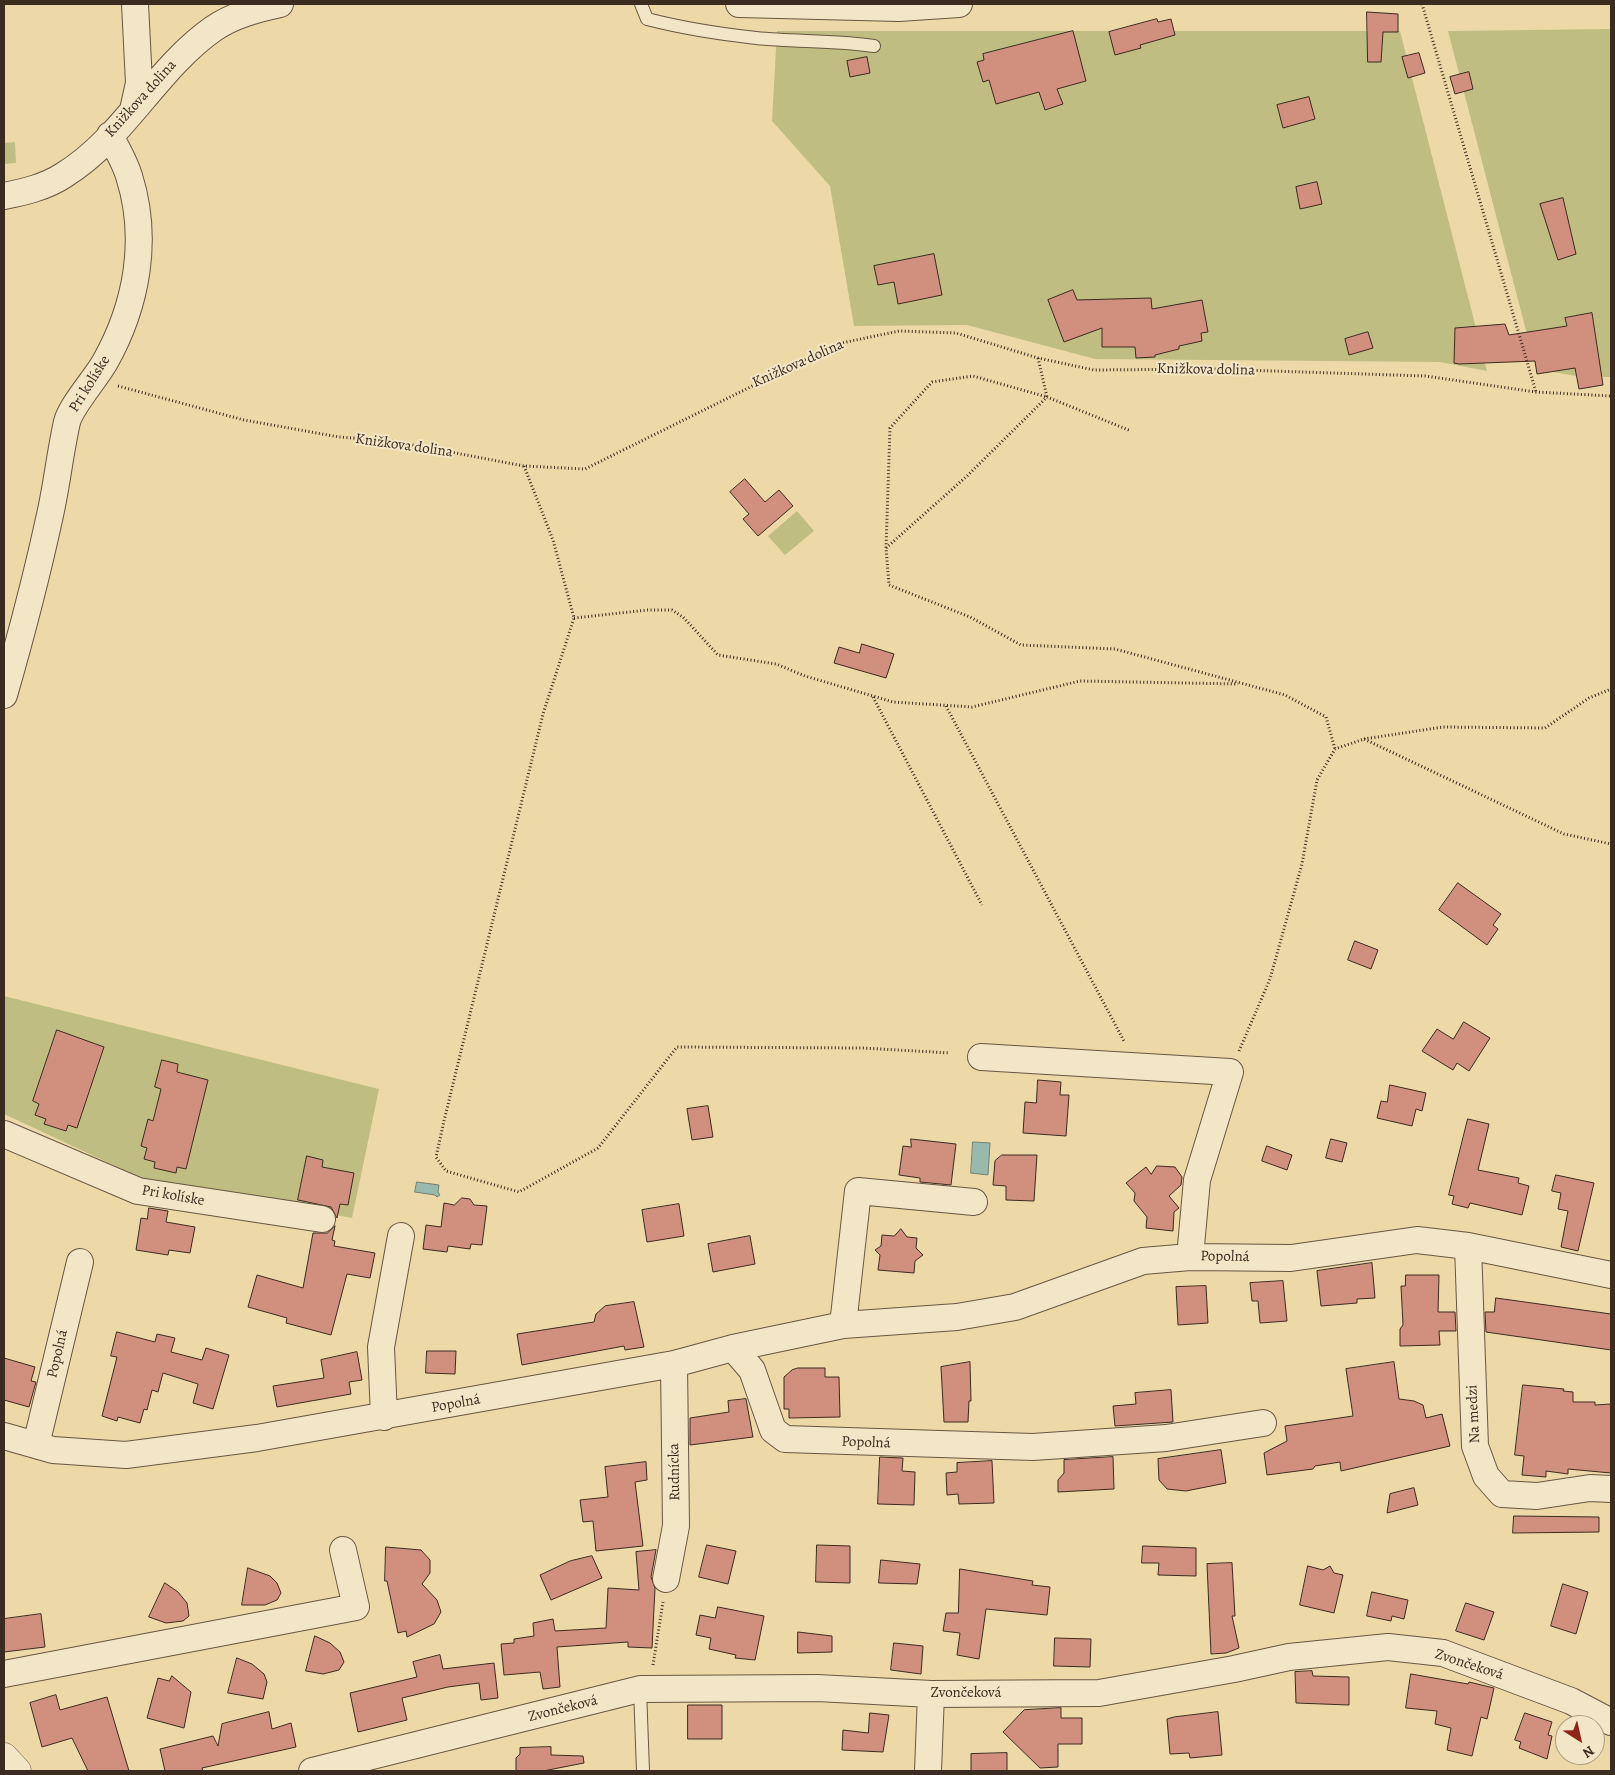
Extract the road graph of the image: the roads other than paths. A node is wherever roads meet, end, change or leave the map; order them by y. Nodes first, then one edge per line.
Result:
1 (135, 4) edge
2 (280, 4) edge
3 (641, 4) edge
4 (739, 4) edge
5 (959, 4) edge
6 (874, 46) dead end
7 (133, 111) junction
8 (110, 135) junction
9 (4, 196) edge
10 (4, 695) edge
11 (981, 1057) dead end
12 (4, 1134) edge
13 (974, 1202) dead end
14 (322, 1219) dead end
15 (401, 1236) dead end
16 (1468, 1246) junction
17 (1190, 1257) junction
18 (80, 1262) dead end
19 (1611, 1275) edge
20 (843, 1325) junction
21 (733, 1348) junction
22 (674, 1364) junction
23 (384, 1417) junction
24 (1263, 1422) dead end
25 (4, 1436) edge
26 (36, 1445) junction
27 (1611, 1489) edge
28 (343, 1550) dead end
29 (666, 1579) road end
30 (4, 1674) edge
31 (646, 1680) junction
32 (931, 1694) junction
33 (1611, 1722) edge
34 (4, 1757) edge
35 (17, 1771) edge
36 (312, 1771) edge
37 (643, 1771) edge
38 (928, 1771) edge

1 - 7 street
2 - 7 street, Knižkova dolina
3 - 6 lane
4 - 5 street
7 - 8 street, Knižkova dolina
8 - 9 street, Knižkova dolina
8 - 10 street, Pri kolíske
11 - 17 street
12 - 14 street, Pri kolíske
13 - 20 street
15 - 23 street
16 - 17 street, Popolná
16 - 19 street, Popolná
16 - 27 street, Na medzi
17 - 20 street, Popolná
18 - 26 street, Popolná
20 - 21 street, Popolná
21 - 22 street, Popolná
21 - 24 street, Popolná
22 - 23 street, Popolná
22 - 29 street, Rudnícka
23 - 26 street, Popolná
25 - 26 street, Popolná
28 - 30 street
31 - 32 street, Zvončeková
31 - 36 street, Zvončeková
31 - 37 lane
32 - 33 street, Zvončeková
32 - 38 street
34 - 35 street

